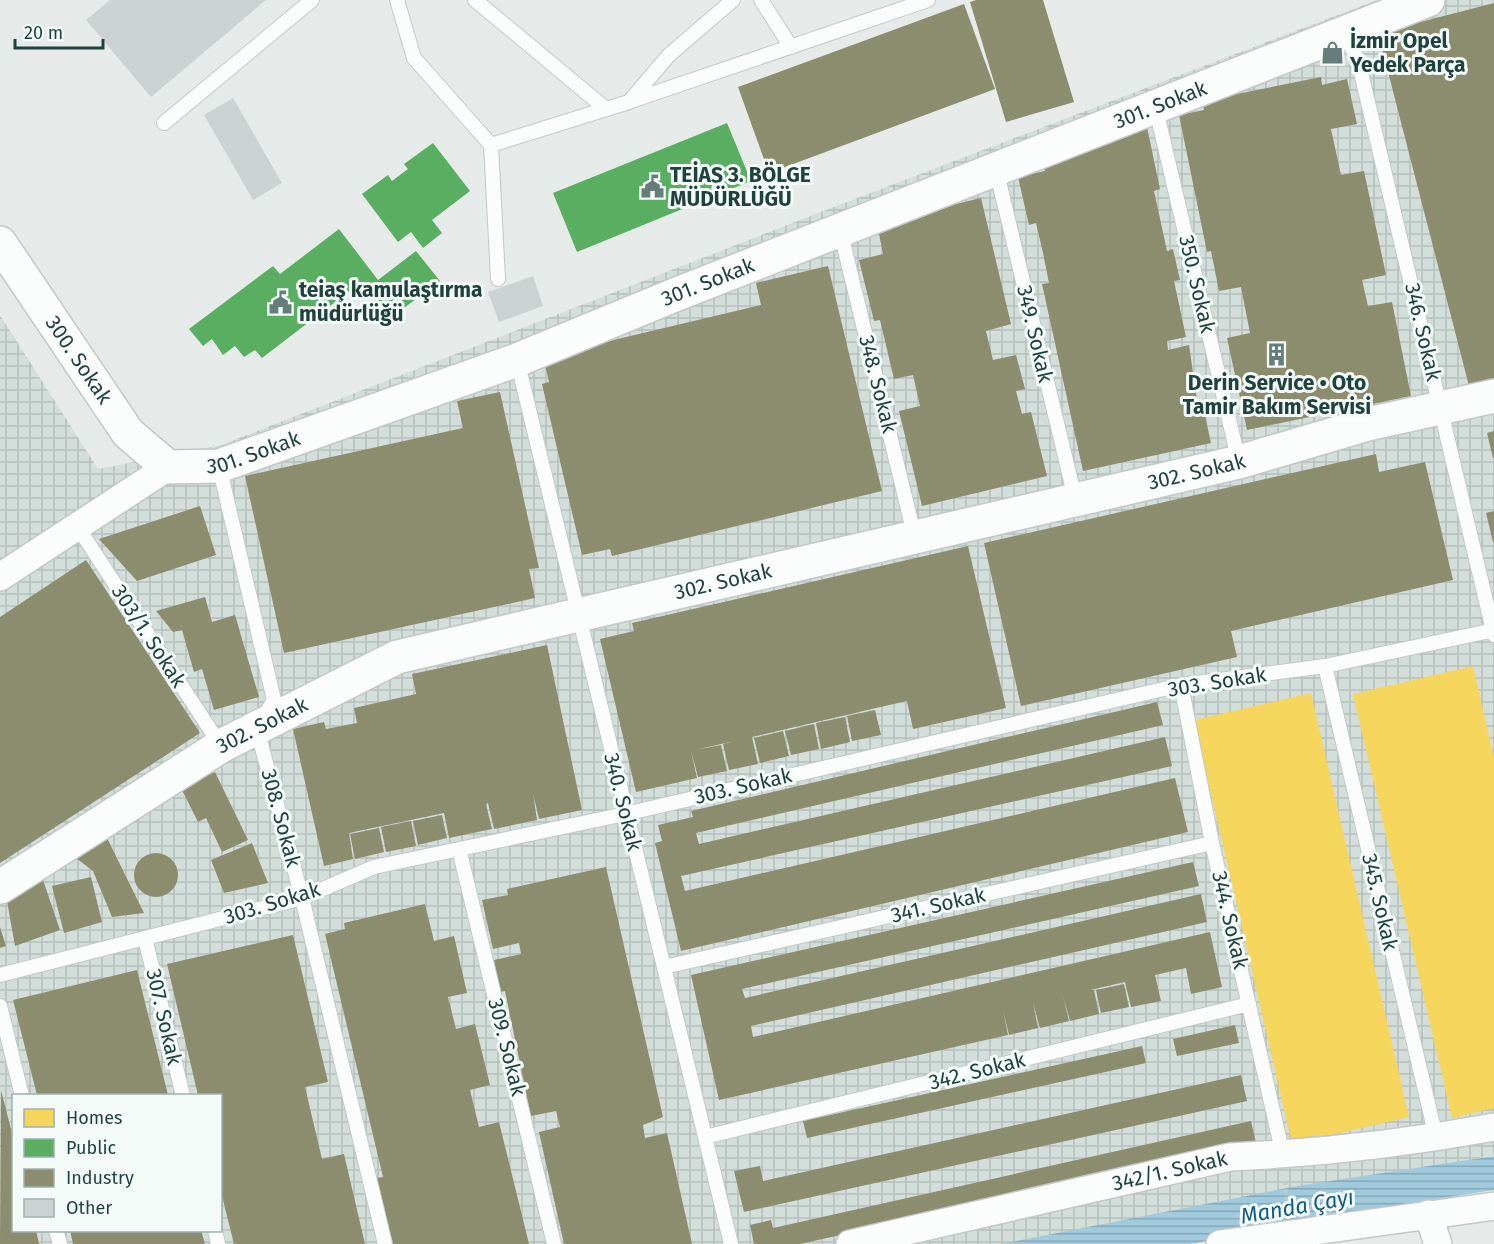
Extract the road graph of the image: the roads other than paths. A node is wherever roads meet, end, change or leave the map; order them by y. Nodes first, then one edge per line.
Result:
1 (312, 0) edge
2 (397, 0) edge
3 (476, 0) edge
4 (734, 0) edge
5 (761, 0) edge
6 (928, 0) edge
7 (1428, 0) edge
8 (1344, 33) junction
9 (791, 47) junction
10 (628, 102) junction
11 (1155, 105) junction
12 (606, 109) junction
13 (164, 123) dead end
14 (491, 145) junction
15 (996, 169) junction
16 (840, 230) junction
17 (0, 243) edge
18 (498, 279) dead end
19 (517, 360) junction
20 (1494, 396) edge
21 (1441, 406) junction
22 (1239, 462) junction
23 (219, 466) junction
24 (168, 467) junction
25 (1075, 498) junction
26 (77, 525) junction
27 (915, 538) junction
28 (0, 577) edge
29 (578, 617) junction
30 (1494, 632) edge
31 (1325, 666) junction
32 (1181, 685) junction
33 (257, 729) junction
34 (221, 746) junction
35 (626, 814) junction
36 (1212, 843) junction
37 (459, 849) junction
38 (0, 887) edge
39 (302, 898) junction
40 (146, 938) junction
41 (664, 967) junction
42 (0, 975) edge
43 (1249, 1004) junction
44 (0, 1006) edge
45 (22, 1094) edge
46 (183, 1094) edge
47 (1494, 1127) edge
48 (705, 1137) junction
49 (1436, 1137) junction
50 (1283, 1155) junction
51 (1494, 1206) edge
52 (1428, 1214) junction
53 (385, 1244) edge
54 (554, 1244) edge
55 (731, 1244) edge
56 (850, 1244) edge
57 (1220, 1244) edge
58 (1437, 1244) edge

1 - 13 lane
2 - 14 lane
3 - 12 lane
4 - 10 lane
5 - 9 lane
6 - 9 lane
7 - 8 street, 301. Sokak
8 - 11 street, 301. Sokak
8 - 21 lane, 346. Sokak
9 - 10 lane
10 - 12 lane
11 - 15 street, 301. Sokak
11 - 22 lane, 350. Sokak
12 - 14 lane
14 - 18 lane
15 - 16 street, 301. Sokak
15 - 25 lane, 349. Sokak
16 - 19 street, 301. Sokak
16 - 27 lane, 348. Sokak
17 - 24 street, 300. Sokak
19 - 23 street, 301. Sokak
19 - 29 lane, 340. Sokak
20 - 21 street, 302. Sokak
21 - 22 street, 302. Sokak
21 - 30 lane, 346. Sokak
22 - 25 street, 302. Sokak
23 - 24 street, 301. Sokak
23 - 33 lane
24 - 26 street
25 - 27 street, 302. Sokak
26 - 28 street
26 - 34 lane, 303/1. Sokak
27 - 29 street, 302. Sokak
29 - 33 street, 302. Sokak
29 - 35 lane, 340. Sokak
30 - 31 lane, 303. Sokak
31 - 32 lane, 303. Sokak
31 - 49 lane, 345. Sokak
32 - 35 lane, 303. Sokak
32 - 36 lane, 344. Sokak
33 - 34 street, 302. Sokak
33 - 39 lane, 308. Sokak
34 - 38 street, 302. Sokak
35 - 37 lane, 303. Sokak
35 - 41 lane, 340. Sokak
36 - 41 lane, 341. Sokak
36 - 43 lane, 344. Sokak
37 - 39 lane, 303. Sokak
37 - 54 lane, 309. Sokak
39 - 40 lane, 303. Sokak
39 - 53 lane, 308. Sokak
40 - 42 lane, 303. Sokak
40 - 46 lane, 307. Sokak
41 - 48 lane, 340. Sokak
43 - 48 lane, 342. Sokak
43 - 50 lane, 344. Sokak
44 - 45 lane
47 - 49 street, 342/1. Sokak
48 - 55 lane, 340. Sokak
49 - 50 street, 342/1. Sokak
50 - 56 street, 342/1. Sokak
51 - 52 street
52 - 57 street
52 - 58 street

